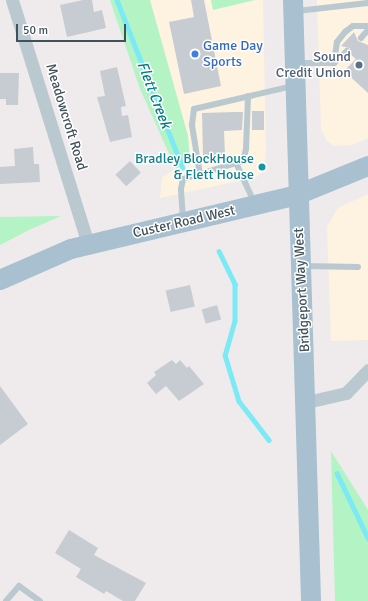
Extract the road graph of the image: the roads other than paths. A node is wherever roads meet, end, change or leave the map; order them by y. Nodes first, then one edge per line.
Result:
1 (12, 0) edge
2 (368, 3) edge
3 (293, 6) edge
4 (368, 26) edge
5 (368, 30) edge
6 (361, 38) dead end
7 (347, 52) dead end
8 (294, 63) junction
9 (334, 63) junction
10 (295, 86) junction
11 (248, 96) junction
12 (237, 165) junction
13 (368, 166) edge
14 (200, 175) junction
15 (297, 195) junction
16 (255, 206) junction
17 (183, 222) junction
18 (88, 244) junction
19 (300, 266) junction
20 (358, 267) dead end
21 (0, 280) edge
22 (368, 370) edge
23 (306, 402) junction
24 (6, 601) edge
25 (40, 601) edge
26 (311, 601) edge

1 - 18 street, Meadowcroft Road
2 - 3 lane
3 - 8 main road, Bridgeport Way West
4 - 9 lane
5 - 6 lane
7 - 9 lane
8 - 9 lane
8 - 10 main road, Bridgeport Way West
10 - 11 lane
10 - 15 main road, Bridgeport Way West
11 - 12 lane
11 - 14 lane
12 - 14 lane
12 - 16 lane
13 - 15 main road, Custer Road West
14 - 17 lane
15 - 16 main road, Custer Road West
15 - 19 main road, Bridgeport Way West
16 - 17 main road, Custer Road West
17 - 18 main road, Custer Road West
18 - 21 main road, Custer Road West
19 - 20 lane
19 - 23 main road, Bridgeport Way West
22 - 23 street
23 - 26 main road, Bridgeport Way West
24 - 25 lane

